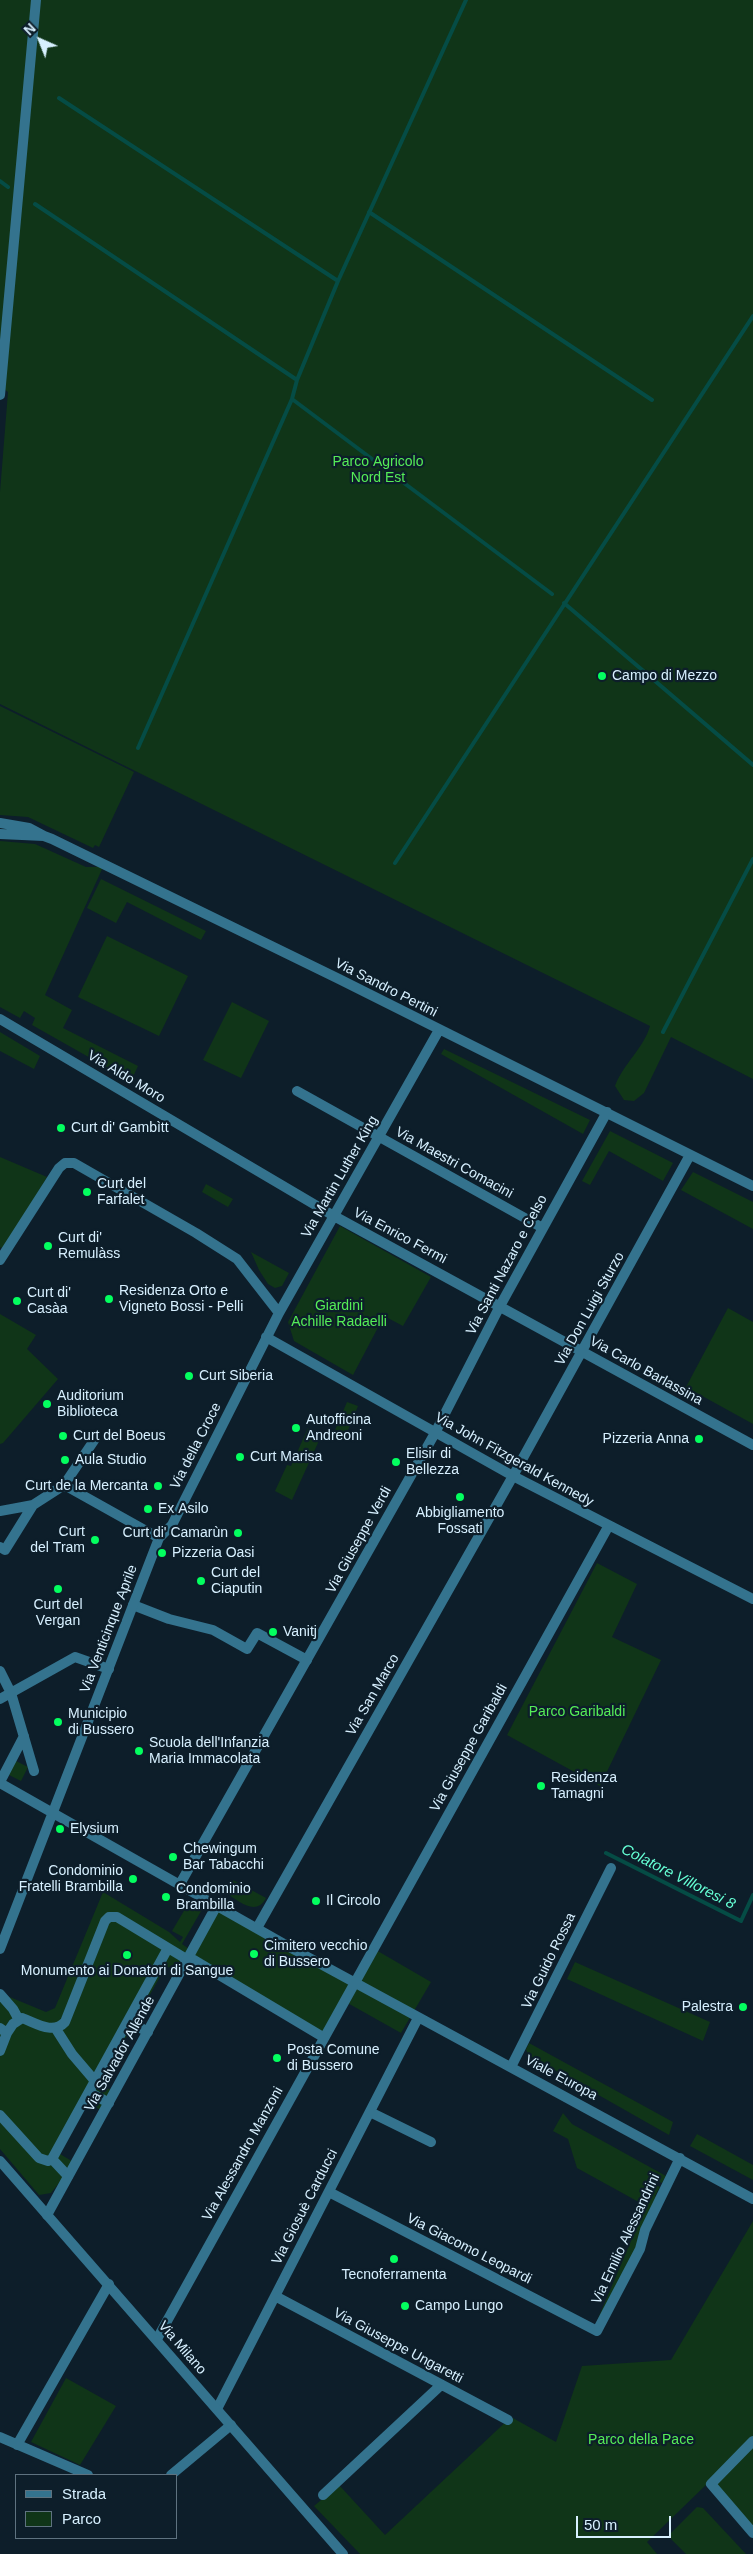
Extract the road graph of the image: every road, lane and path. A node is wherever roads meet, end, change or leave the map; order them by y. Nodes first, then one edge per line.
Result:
1 (36, 0) edge
2 (0, 395) edge
3 (0, 823) edge
4 (0, 834) edge
5 (44, 836) junction
6 (0, 1019) edge
7 (439, 1030) junction
8 (297, 1091) dead end
9 (606, 1112) junction
10 (379, 1137) junction
11 (690, 1155) junction
12 (237, 1159) joint
13 (753, 1186) edge
14 (334, 1216) junction
15 (541, 1228) junction
16 (0, 1260) edge
17 (500, 1306) junction
18 (279, 1313) junction
19 (266, 1337) junction
20 (582, 1351) junction
21 (435, 1433) junction
22 (95, 1439) dead end
23 (753, 1445) edge
24 (513, 1476) junction
25 (64, 1486) junction
26 (33, 1505) junction
27 (0, 1511) edge
28 (608, 1527) junction
29 (159, 1538) junction
30 (2, 1551) edge
31 (753, 1599) edge
32 (133, 1605) junction
33 (307, 1660) junction
34 (109, 1669) junction
35 (0, 1671) edge
36 (11, 1693) junction
37 (0, 1699) edge
38 (24, 1736) junction
39 (34, 1771) dead end
40 (0, 1783) edge
41 (52, 1813) junction
42 (611, 1868) dead end
43 (180, 1884) junction
44 (217, 1905) junction
45 (257, 1928) junction
46 (168, 1948) junction
47 (0, 1949) edge
48 (189, 1958) junction
49 (355, 1984) junction
50 (0, 1994) edge
51 (418, 2018) junction
52 (18, 2020) junction
53 (128, 2021) junction
54 (56, 2029) junction
55 (3, 2031) edge
56 (148, 2032) junction
57 (323, 2037) junction
58 (0, 2051) edge
59 (511, 2067) junction
60 (96, 2081) junction
61 (90, 2092) junction
62 (109, 2103) junction
63 (370, 2112) junction
64 (0, 2115) edge
65 (431, 2142) dead end
66 (680, 2158) junction
67 (52, 2159) junction
68 (0, 2160) edge
69 (68, 2176) junction
70 (329, 2192) junction
71 (753, 2199) edge
72 (47, 2215) junction
73 (108, 2284) junction
74 (275, 2296) junction
75 (598, 2331) joint
76 (157, 2339) junction
77 (441, 2384) junction
78 (217, 2409) junction
79 (508, 2420) dead end
80 (231, 2425) junction
81 (0, 2438) edge
82 (753, 2441) edge
83 (17, 2445) junction
84 (86, 2474) edge
85 (172, 2474) edge
86 (323, 2495) dead end
87 (753, 2533) edge
88 (343, 2554) edge

1 - 2 street
3 - 5 street
4 - 5 street, Via Sandro Pertini
5 - 7 street, Via Sandro Pertini
6 - 12 street, Via Aldo Moro
7 - 9 street, Via Sandro Pertini
7 - 10 street, Via Martin Luther King
8 - 10 street, Via Maestri Comacini
9 - 11 street, Via Sandro Pertini
9 - 15 street, Via Santi Nazaro e Celso
10 - 14 street, Via Martin Luther King
10 - 15 street, Via Maestri Comacini
11 - 13 street, Via Sandro Pertini
11 - 20 street, Via Don Luigi Sturzo
12 - 14 street, Via Enrico Fermi
14 - 17 street, Via Enrico Fermi
14 - 18 street, Via Martin Luther King
15 - 17 street, Via Santi Nazaro e Celso
16 - 18 street
17 - 20 street, Via Carlo Barlassina
17 - 21 street, Via Santi Nazaro e Celso
18 - 19 street, Via Martin Luther King
19 - 21 street, Via John Fitzgerald Kennedy
19 - 29 street, Via della Croce
20 - 23 street, Via Carlo Barlassina
20 - 24 street, Via Don Luigi Sturzo
21 - 24 street, Via John Fitzgerald Kennedy
21 - 33 street, Via Giuseppe Verdi
22 - 25 street
24 - 28 street, Via John Fitzgerald Kennedy
24 - 45 street, Via San Marco
25 - 26 street
25 - 29 street
26 - 27 street
26 - 30 street
28 - 31 street, Via John Fitzgerald Kennedy
28 - 49 street, Via Giuseppe Garibaldi
29 - 32 street, Via Venticinque Aprile
32 - 33 street
32 - 34 street, Via Venticinque Aprile
33 - 43 street, Via Giuseppe Verdi
34 - 36 street
34 - 41 street, Via Venticinque Aprile
35 - 36 street
36 - 37 street
36 - 38 street
38 - 39 street
38 - 40 street
40 - 41 street, Viale Europa
41 - 43 street, Viale Europa
41 - 47 street, Via Venticinque Aprile
42 - 59 street, Via Guido Rossa
43 - 44 street, Viale Europa
44 - 45 street, Viale Europa
44 - 48 street, Via Salvador Allende
45 - 49 street, Viale Europa
46 - 48 street
46 - 53 street
46 - 54 street
48 - 56 street, Via Salvador Allende
48 - 57 street
49 - 51 street, Viale Europa
49 - 57 street, Via Alessandro Manzoni
50 - 52 street
51 - 59 street, Viale Europa
51 - 63 street, Via Giosuè Carducci
52 - 54 street
52 - 55 street
53 - 56 street
53 - 60 street
54 - 60 street
55 - 58 street
56 - 62 street, Via Salvador Allende
57 - 76 street, Via Alessandro Manzoni
59 - 66 street, Viale Europa
60 - 61 street
61 - 62 street
61 - 67 street
62 - 69 street, Via Salvador Allende
63 - 65 street
63 - 70 street, Via Giosuè Carducci
64 - 67 street
66 - 71 street, Viale Europa
66 - 75 street, Via Emilio Alessandrini
67 - 69 street
68 - 72 street, Via Milano
69 - 72 street, Via Salvador Allende
70 - 74 street, Via Giosuè Carducci
70 - 75 street, Via Giacomo Leopardi
72 - 73 street, Via Milano
73 - 76 street, Via Milano
73 - 83 street
74 - 77 street, Via Giuseppe Ungaretti
74 - 78 street, Via Giosuè Carducci
76 - 78 street, Via Milano
77 - 79 street, Via Giuseppe Ungaretti
77 - 86 street
78 - 80 street, Via Milano
80 - 85 street
80 - 88 street, Via Milano
81 - 83 street
82 - 87 street
83 - 84 street

